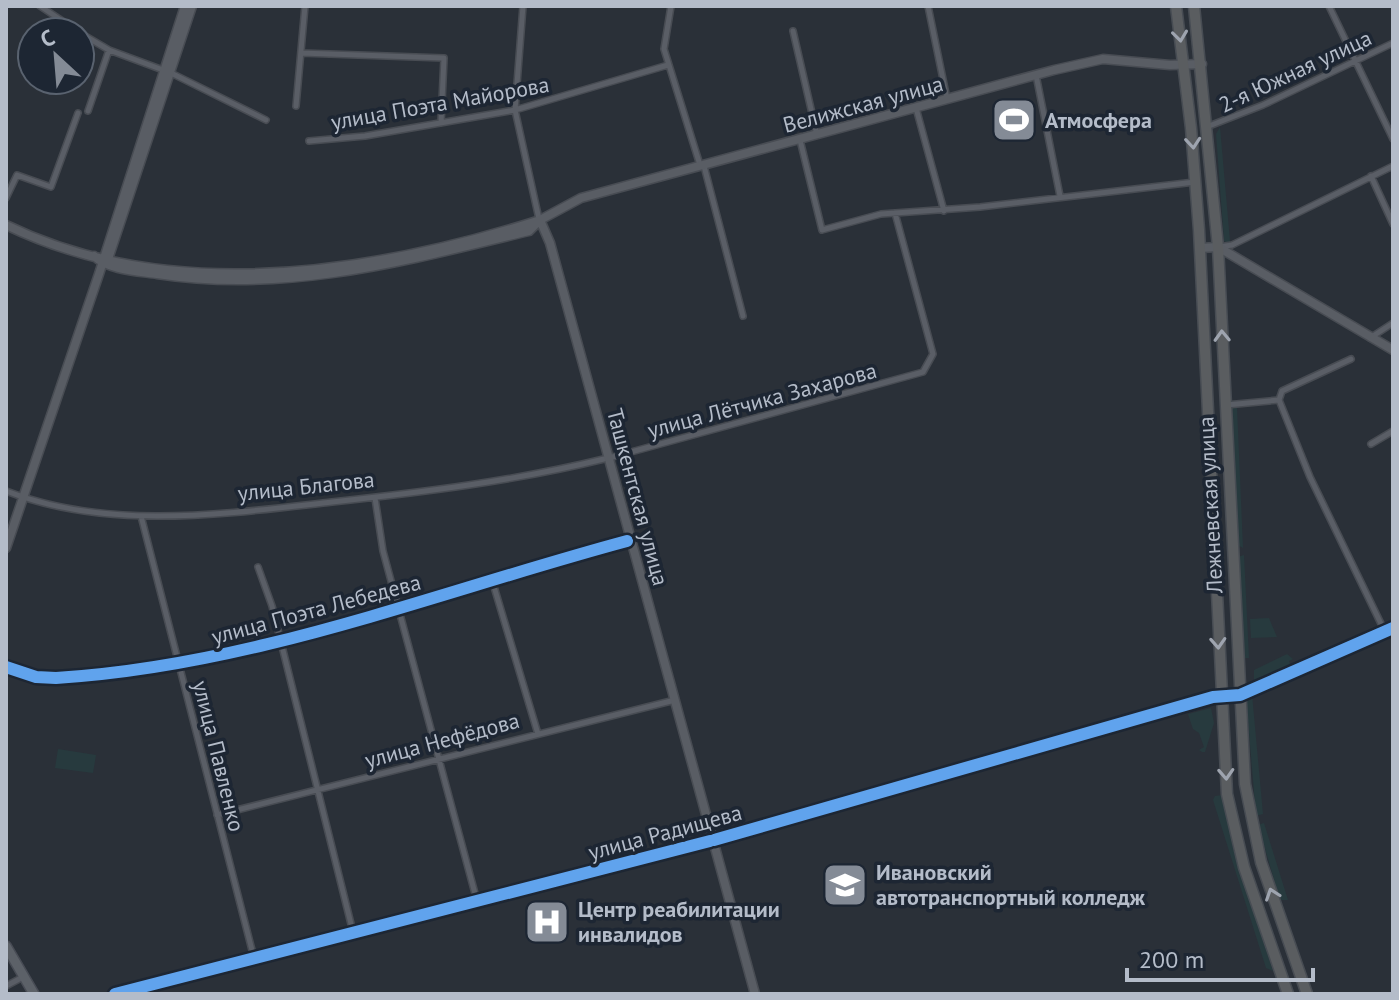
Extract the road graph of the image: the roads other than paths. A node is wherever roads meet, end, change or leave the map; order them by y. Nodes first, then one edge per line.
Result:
1 (185, 6) edge
2 (192, 6) edge
3 (305, 6) edge
4 (523, 6) edge
5 (671, 6) edge
6 (928, 6) edge
7 (1176, 6) edge
8 (1194, 6) edge
9 (1329, 6) edge
10 (793, 31) dead end
11 (96, 42) edge
12 (1393, 43) edge
13 (109, 50) junction
14 (301, 53) junction
15 (1354, 62) junction
16 (1202, 64) junction
17 (668, 65) junction
18 (1184, 65) junction
19 (167, 72) junction
20 (1036, 75) junction
21 (948, 99) junction
22 (296, 106) dead end
23 (916, 108) junction
24 (515, 110) junction
25 (88, 111) dead end
26 (78, 113) dead end
27 (266, 120) dead end
28 (441, 123) junction
29 (1209, 126) junction
30 (817, 135) junction
31 (800, 139) junction
32 (1393, 139) edge
33 (309, 141) dead end
34 (702, 166) junction
35 (1393, 166) edge
36 (1371, 176) junction
37 (1196, 182) junction
38 (1060, 196) junction
39 (6, 198) edge
40 (944, 211) junction
41 (895, 213) junction
42 (1393, 224) edge
43 (6, 225) edge
44 (533, 225) junction
45 (545, 236) junction
46 (1218, 247) junction
47 (1200, 248) junction
48 (103, 260) junction
49 (743, 316) dead end
50 (1393, 323) edge
51 (1369, 338) junction
52 (1393, 350) edge
53 (1351, 359) dead end
54 (1279, 400) junction
55 (1225, 405) junction
56 (1393, 431) edge
57 (1371, 444) dead end
58 (606, 459) junction
59 (6, 491) edge
60 (23, 497) junction
61 (375, 498) junction
62 (141, 516) junction
63 (629, 540) junction
64 (6, 548) edge
65 (258, 567) dead end
66 (492, 580) junction
67 (399, 609) junction
68 (1393, 630) edge
69 (1385, 632) junction
70 (279, 641) junction
71 (179, 665) junction
72 (6, 667) edge
73 (1240, 695) junction
74 (1221, 696) junction
75 (673, 700) junction
76 (538, 734) junction
77 (439, 759) junction
78 (317, 791) junction
79 (217, 815) junction
80 (712, 841) junction
81 (478, 902) junction
82 (353, 933) junction
83 (6, 946) edge
84 (254, 958) junction
85 (23, 976) junction
86 (6, 986) edge
87 (34, 994) edge
88 (115, 994) edge
89 (753, 994) edge
90 (1288, 994) edge
91 (1307, 994) edge

1 - 19 main road
2 - 19 main road
3 - 14 street
4 - 24 street, Ташкентская улица
5 - 17 street
6 - 21 street
7 -> 18 highway, Лежневская улица
8 - 16 highway, Лежневская улица
9 - 15 street
10 - 30 street
11 - 13 street
12 - 15 street, 2-я Южная улица
13 - 19 street
13 - 25 street
14 - 22 street
14 - 28 street
15 - 29 street, 2-я Южная улица
15 - 32 street
16 - 18 main road, Велижская улица
16 - 29 highway, Лежневская улица
17 - 24 street, улица Поэта Майорова
17 - 34 street
18 - 20 main road, Велижская улица
18 -> 37 highway, Лежневская улица
19 - 27 street
19 - 48 main road
20 - 21 main road, Велижская улица
20 - 38 street
21 - 23 main road, Велижская улица
23 - 30 main road, Велижская улица
23 - 40 street
24 - 28 street, улица Поэта Майорова
24 - 44 street, Ташкентская улица
26 - 39 street
28 - 33 street, улица Поэта Майорова
29 - 46 highway, Лежневская улица
30 - 31 main road, Велижская улица
31 - 34 main road, Велижская улица
31 - 41 street
34 - 44 main road, Велижская улица
34 - 49 street
35 - 36 street
36 - 42 street
36 - 46 street
37 - 38 street
37 - 47 highway, Лежневская улица
38 - 40 street
40 - 41 street
41 - 58 street, улица Лётчика Захарова
43 - 48 main road, Велижская улица
44 - 45 main road, Ташкентская улица
44 - 45 main road
44 - 48 main road, Велижская улица
45 - 58 main road, Ташкентская улица
46 - 47 main road
46 - 51 main road
55 -> 46 highway, Лежневская улица
47 -> 74 highway, Лежневская улица
48 - 60 main road
50 - 51 street
51 - 52 main road
53 - 54 street
54 - 55 street
54 - 69 street
55 - 73 highway, Лежневская улица
56 - 57 street
58 - 61 street, улица Благова
58 - 63 main road, Ташкентская улица
59 - 60 street, улица Благова
60 - 62 street, улица Благова
60 - 64 main road
61 - 62 street, улица Благова
61 - 67 street
62 - 71 street, улица Павленко
63 - 66 street, улица Поэта Лебедева
63 - 75 main road, Ташкентская улица
65 - 70 street
66 - 67 street, улица Поэта Лебедева
66 - 76 street
67 - 70 street, улица Поэта Лебедева
67 - 77 street
68 - 69 street
69 - 73 street
70 - 71 street, улица Поэта Лебедева
70 - 78 street
71 - 72 street, улица Поэта Лебедева
71 - 79 street, улица Павленко
73 - 74 street
91 -> 73 highway, Лежневская улица
74 - 80 main road, улица Радищева
74 -> 90 highway, Лежневская улица
75 - 76 street, улица Нефёдова
75 - 80 main road, Ташкентская улица
76 - 77 street, улица Нефёдова
77 - 78 street, улица Нефёдова
77 - 81 street
78 - 79 street, улица Нефёдова
78 - 82 street
79 - 84 street, улица Павленко
80 - 81 main road, улица Радищева
80 - 89 main road, Ташкентская улица
81 - 82 main road, улица Радищева
82 - 84 main road, улица Радищева
83 - 85 main road
84 - 88 main road, улица Радищева
85 - 86 street
85 - 87 main road

